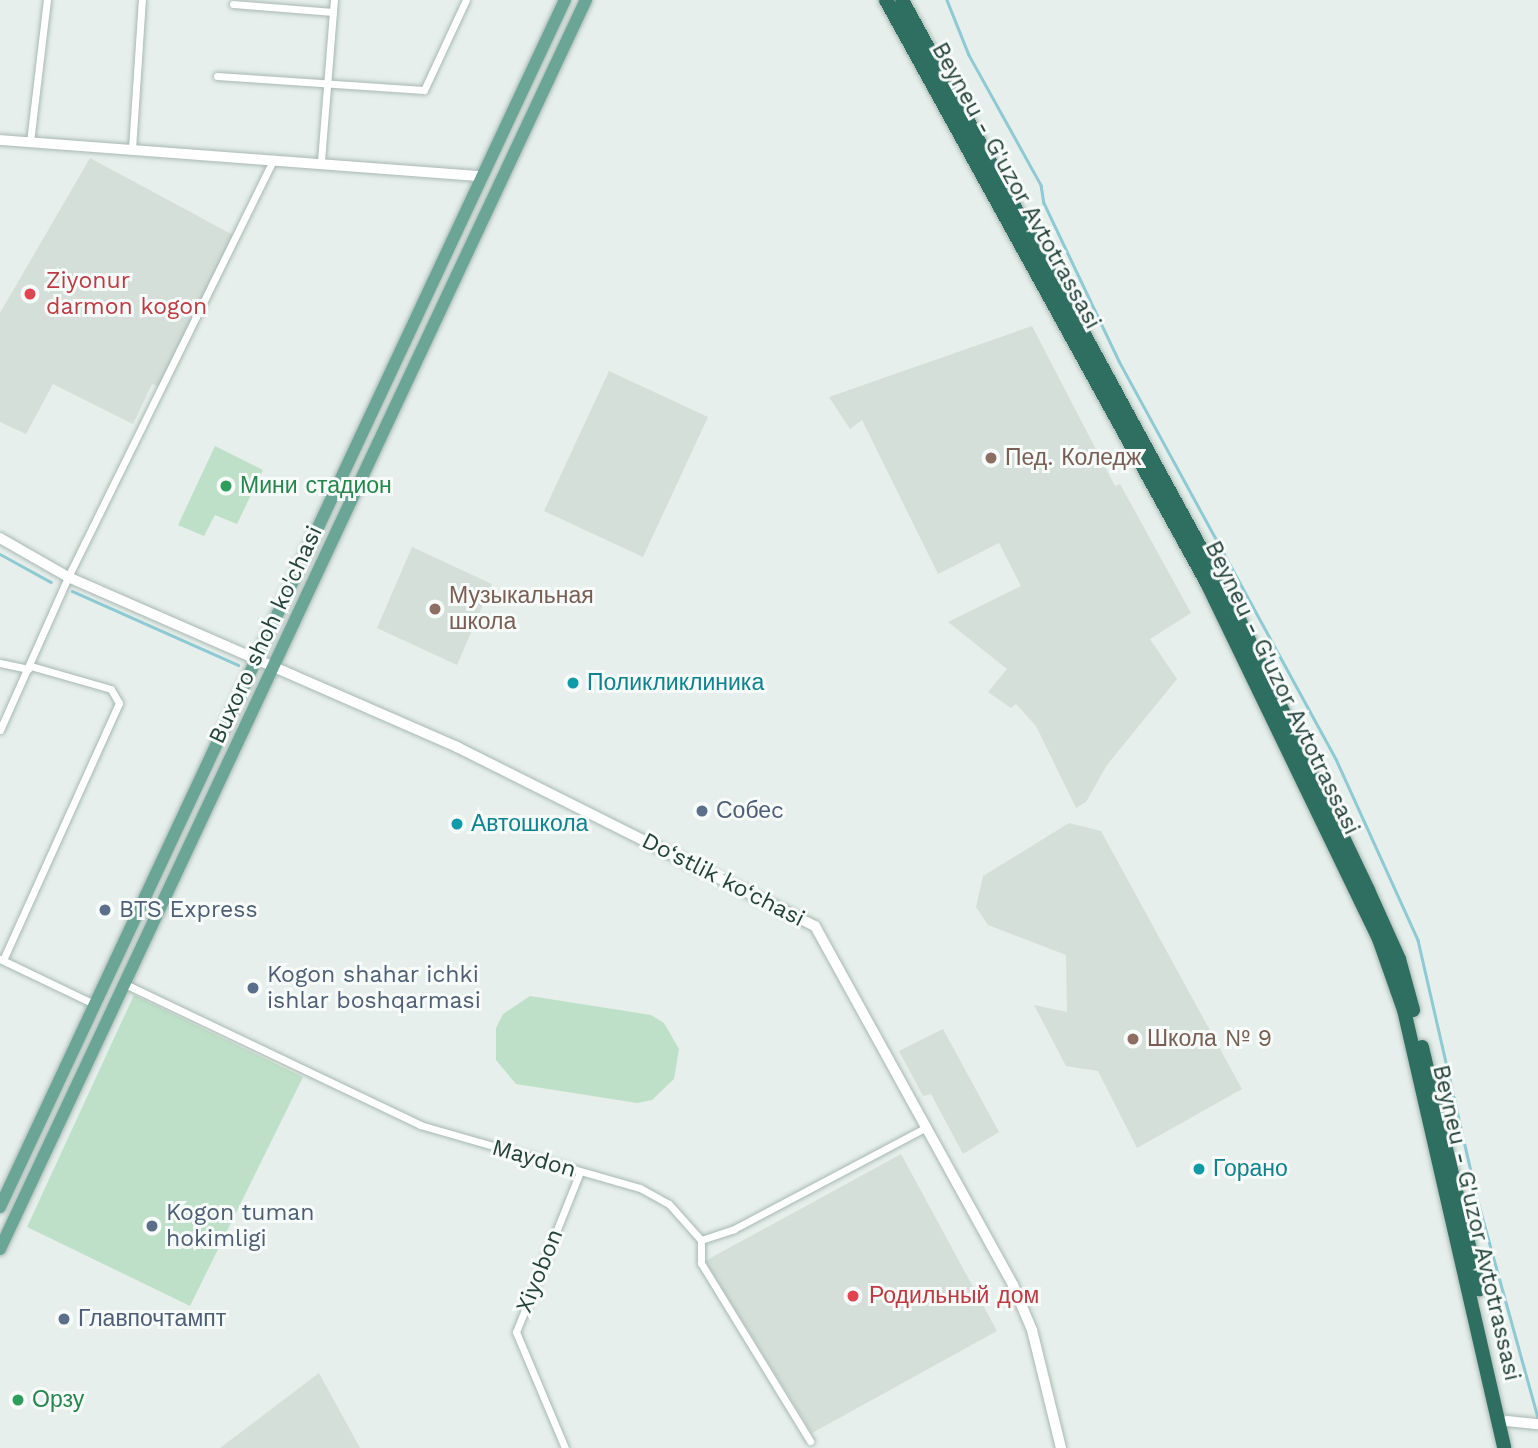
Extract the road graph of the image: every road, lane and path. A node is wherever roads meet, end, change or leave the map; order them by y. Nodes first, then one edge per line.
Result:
1 (47, 0) edge
2 (142, 0) edge
3 (334, 0) edge
4 (466, 0) edge
5 (565, 0) edge
6 (586, 0) edge
7 (886, 0) edge
8 (902, 0) edge
9 (233, 4) dead end
10 (333, 12) junction
11 (216, 76) dead end
12 (328, 85) junction
13 (0, 140) edge
14 (30, 142) junction
15 (132, 149) junction
16 (274, 159) junction
17 (321, 161) junction
18 (483, 176) junction
19 (0, 538) edge
20 (68, 577) junction
21 (257, 660) junction
22 (0, 663) edge
23 (29, 667) junction
24 (274, 667) junction
25 (0, 730) edge
26 (2, 960) edge
27 (108, 976) junction
28 (125, 984) junction
29 (94, 1004) junction
30 (928, 1127) junction
31 (580, 1172) junction
32 (0, 1207) edge
33 (701, 1240) junction
34 (0, 1247) edge
35 (1507, 1421) junction
36 (1533, 1424) edge
37 (810, 1441) dead end
38 (565, 1448) edge
39 (1060, 1448) edge
40 (1504, 1448) edge
41 (1513, 1448) edge

1 - 14 street
2 - 15 street
3 - 10 street
4 - 12 street
5 - 18 main road, Buxoro shoh ko'chasi
6 - 24 main road, Buxoro shoh ko'chasi
7 - 40 highway, Beyneu - G'uzor Avtotrassasi
8 - 35 highway, Beyneu - G'uzor Avtotrassasi
9 - 10 street
10 - 12 street
11 - 12 street
12 - 17 street
13 - 14 street
14 - 15 street
15 - 16 street
16 - 17 street
16 - 20 street
17 - 18 street
18 - 21 main road, Buxoro shoh ko'chasi
19 - 20 street, Do‘stlik ko‘chasi
20 - 21 street, Do‘stlik ko‘chasi
20 - 23 street
21 - 24 street, Do‘stlik ko‘chasi
21 - 27 main road, Buxoro shoh ko'chasi
22 - 23 street
23 - 25 street
23 - 26 street
24 - 28 main road, Buxoro shoh ko'chasi
24 - 30 street, Do‘stlik ko‘chasi
26 - 29 street
27 - 28 main road
27 - 29 main road, Buxoro shoh ko'chasi
28 - 31 street, Maydon
28 - 34 main road, Buxoro shoh ko'chasi
29 - 32 main road, Buxoro shoh ko'chasi
30 - 33 street
30 - 39 street, Do‘stlik ko‘chasi
31 - 33 street, Maydon
31 - 38 street, Xiyobon
33 - 37 street
35 - 36 street
35 - 41 highway, Beyneu - G'uzor Avtotrassasi

